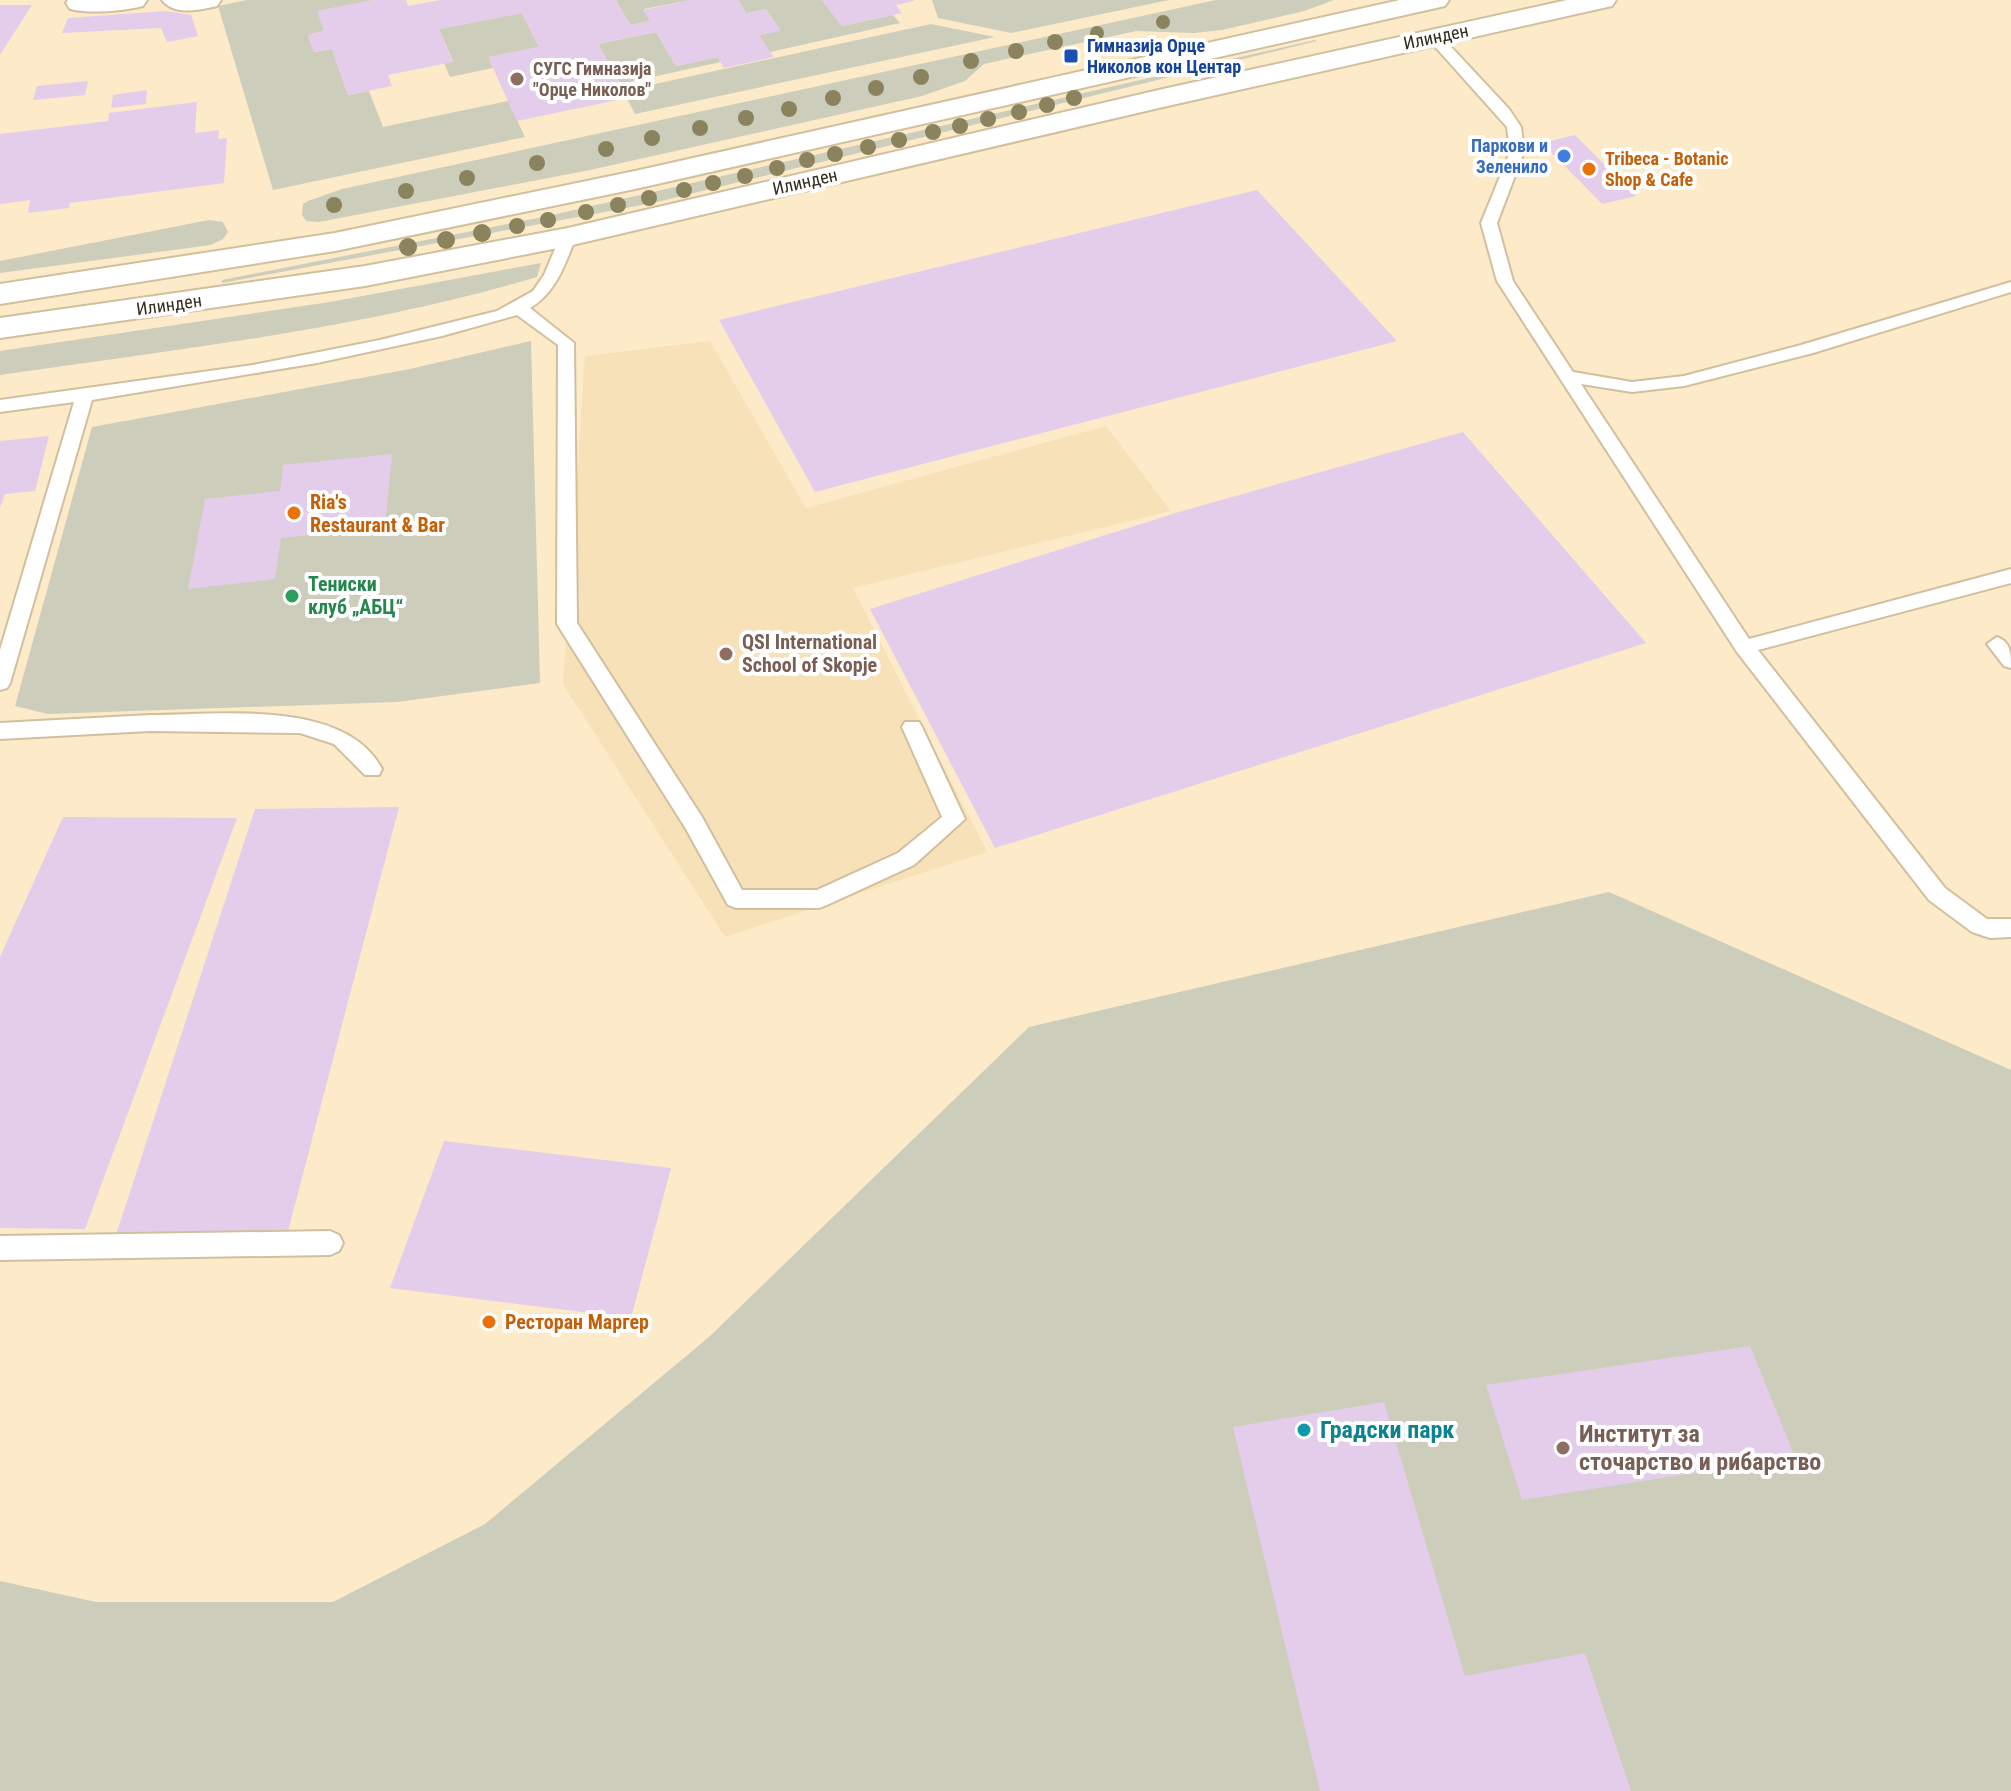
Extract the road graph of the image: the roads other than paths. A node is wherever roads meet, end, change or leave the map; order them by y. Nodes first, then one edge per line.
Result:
1 (134, 0) edge
2 (175, 0) edge
3 (208, 0) edge
4 (1603, 0) edge
5 (1415, 2) edge
6 (79, 3) dead end
7 (1435, 38) junction
8 (568, 237) junction
9 (2011, 287) edge
10 (0, 294) edge
11 (520, 309) junction
12 (0, 328) edge
13 (1570, 377) junction
14 (85, 394) junction
15 (0, 406) edge
16 (2011, 576) edge
17 (1997, 644) dead end
18 (1744, 647) junction
19 (2011, 661) edge
20 (0, 683) edge
21 (912, 727) dead end
22 (0, 731) edge
23 (372, 769) dead end
24 (2011, 928) edge
25 (330, 1243) dead end
26 (0, 1248) edge

1 - 6 street
2 - 3 street
4 - 7 street, Илинден
5 - 7 street
5 - 10 street, Илинден
7 - 8 street, Илинден
7 - 13 lane
8 - 11 lane
8 - 12 street, Илинден
9 - 13 lane
11 - 14 lane
11 - 21 lane
13 - 18 lane
14 - 15 lane
14 - 20 lane
16 - 18 lane
17 - 19 lane
18 - 24 lane
22 - 23 lane
25 - 26 lane

